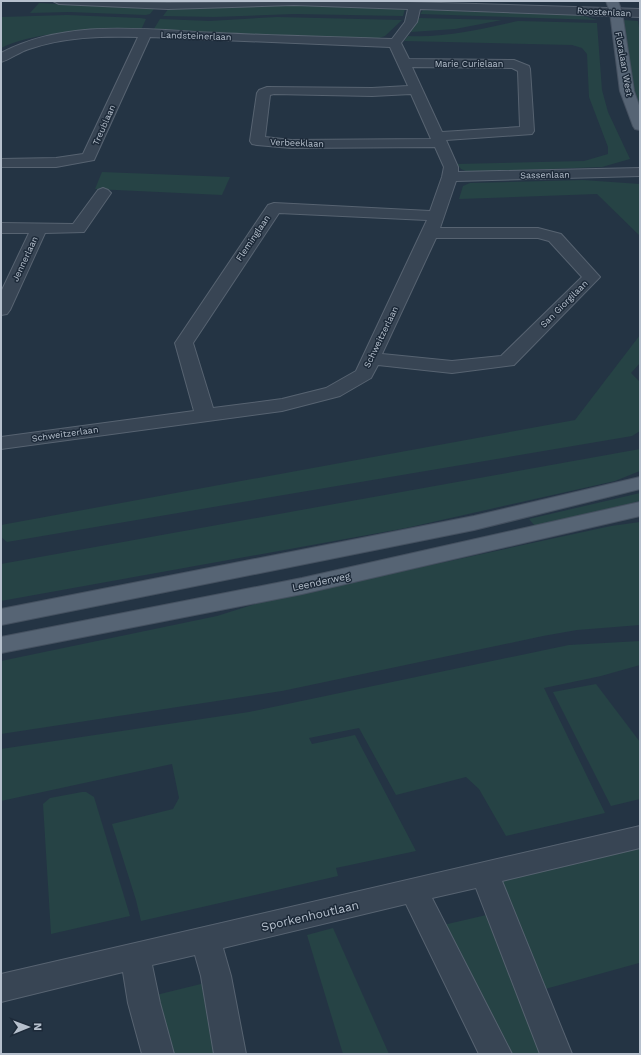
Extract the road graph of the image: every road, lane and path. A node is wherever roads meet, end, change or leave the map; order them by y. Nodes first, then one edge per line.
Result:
1 (59, 1) edge
2 (555, 1) edge
3 (170, 4) edge
4 (415, 6) junction
5 (614, 7) edge
6 (569, 10) junction
7 (640, 13) edge
8 (145, 34) junction
9 (395, 43) junction
10 (1, 58) edge
11 (405, 63) junction
12 (416, 90) junction
13 (640, 126) edge
14 (439, 139) junction
15 (1, 163) edge
16 (640, 172) edge
17 (450, 177) junction
18 (103, 193) dead end
19 (437, 216) junction
20 (1, 228) edge
21 (39, 229) junction
22 (430, 233) junction
23 (1, 310) edge
24 (372, 358) junction
25 (204, 416) junction
26 (1, 441) edge
27 (640, 483) edge
28 (640, 509) edge
29 (1, 617) edge
30 (1, 645) edge
31 (640, 837) edge
32 (484, 874) junction
33 (414, 891) junction
34 (206, 940) junction
35 (135, 957) junction
36 (1, 988) edge
37 (158, 1054) edge
38 (230, 1054) edge
39 (496, 1054) edge
40 (556, 1054) edge

1 - 3 street, Roostenlaan
2 - 6 street, Roostenlaan
3 - 4 street, Roostenlaan
4 - 6 street, Roostenlaan
4 - 9 street
5 - 6 street, Roostenlaan
5 - 7 street, Roostenlaan
5 - 13 main road, Floralaan West
8 - 9 street, Landsteinerlaan
8 - 10 street, Landsteinerlaan
8 - 15 street, Treublaan
9 - 11 street, Schweitzerlaan
11 - 12 street, Schweitzerlaan
11 - 14 street, Marie Curielaan
12 - 14 street, Schweitzerlaan
12 - 14 street, Verbeeklaan
14 - 17 street, Schweitzerlaan
16 - 17 street, Sassenlaan
17 - 19 street, Schweitzerlaan
18 - 21 street, Jennerlaan
19 - 22 street, Schweitzerlaan
19 - 25 street, Fleminglaan
20 - 21 street, Jennerlaan
21 - 23 street, Jennerlaan
22 - 24 street, Schweitzerlaan
22 - 24 street, San Giorgilaan
24 - 25 street, Schweitzerlaan
25 - 26 street, Schweitzerlaan
27 - 29 main road
28 - 30 main road, Leenderweg
31 - 32 street, Sporkenhoutlaan
32 - 33 street, Sporkenhoutlaan
32 - 40 street
33 - 34 street, Sporkenhoutlaan
33 - 39 street
34 - 35 street, Sporkenhoutlaan
34 - 38 street
35 - 36 street, Sporkenhoutlaan
35 - 37 street

